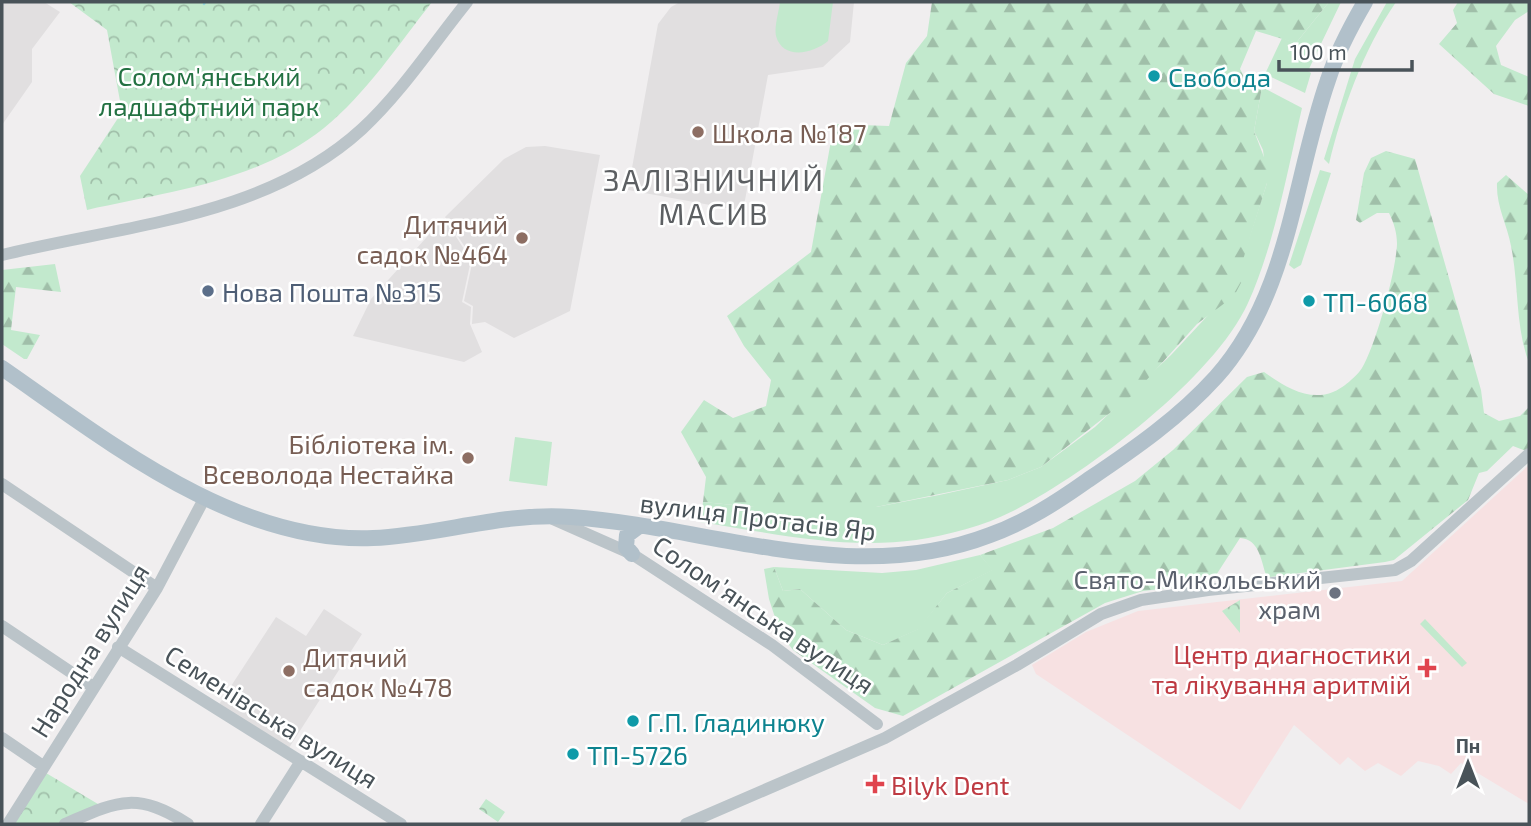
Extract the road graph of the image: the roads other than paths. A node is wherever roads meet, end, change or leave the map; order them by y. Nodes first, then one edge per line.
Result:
1 (467, 2) edge
2 (1366, 2) edge
3 (2, 255) edge
4 (2, 368) edge
5 (1529, 454) edge
6 (2, 484) edge
7 (204, 499) junction
8 (547, 516) junction
9 (639, 526) junction
10 (632, 554) junction
11 (157, 588) junction
12 (2, 626) edge
13 (118, 647) junction
14 (93, 687) junction
15 (884, 735) junction
16 (2, 738) edge
17 (301, 761) junction
18 (43, 766) junction
19 (8, 824) edge
20 (65, 824) edge
21 (188, 824) edge
22 (261, 824) edge
23 (401, 824) edge
24 (686, 824) edge

1 - 3 street
2 - 9 main road, вулиця Протасів Яр
4 - 7 main road, Соломʼянська вулиця
5 - 15 street
6 - 11 street
7 - 8 main road, Соломʼянська вулиця
7 - 11 street, Народна вулиця
8 - 9 main road, вулиця Протасів Яр
8 - 10 street, Соломʼянська вулиця
9 - 10 main road
10 - 15 street, Соломʼянська вулиця
11 - 13 street, Народна вулиця
12 - 14 street
13 - 14 street, Народна вулиця
13 - 17 street, Семенівська вулиця
14 - 18 street, Народна вулиця
15 - 24 street
16 - 18 street
17 - 22 street
17 - 23 street, Семенівська вулиця
18 - 19 street, Народна вулиця
20 - 21 street

